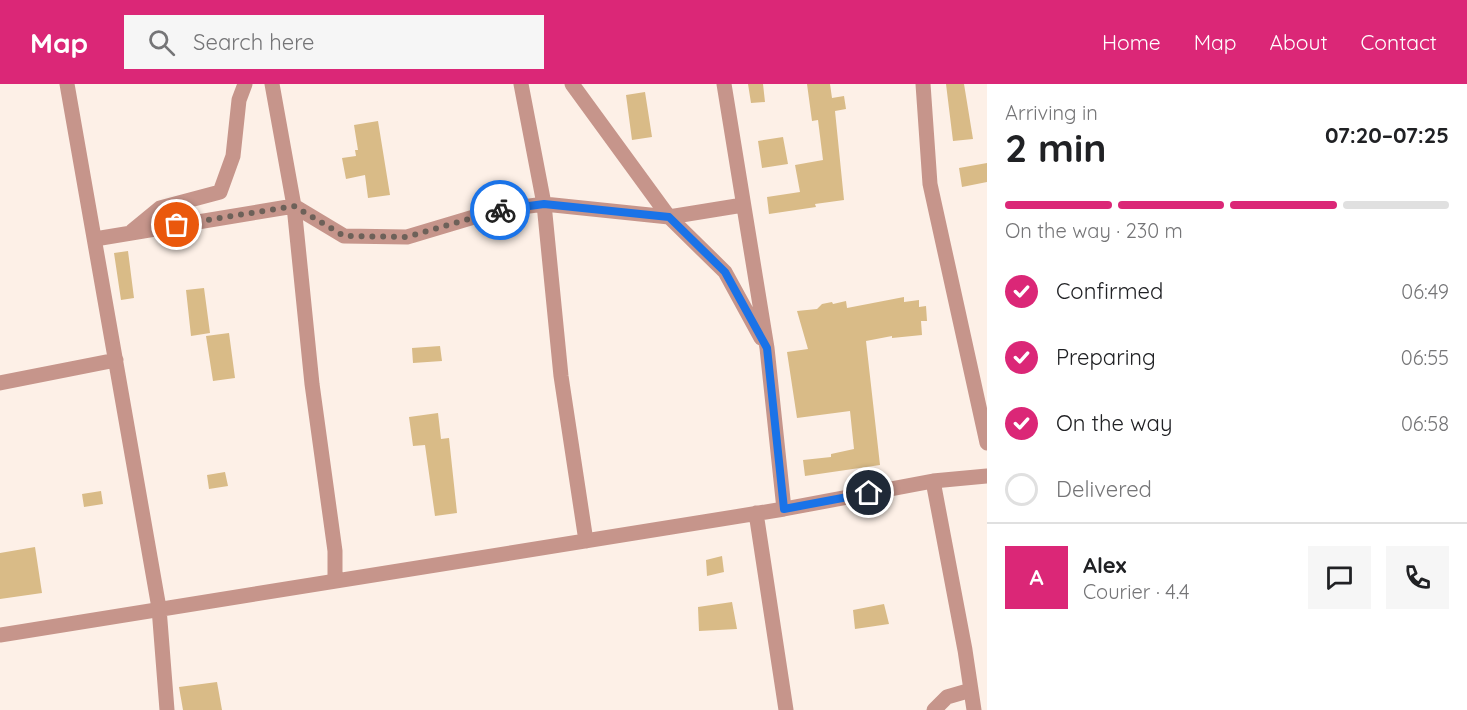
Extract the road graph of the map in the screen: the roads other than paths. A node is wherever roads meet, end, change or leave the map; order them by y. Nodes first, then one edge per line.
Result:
1 (67, 84) edge
2 (245, 84) edge
3 (272, 84) edge
4 (521, 84) edge
5 (572, 84) edge
6 (724, 84) edge
7 (923, 84) edge
8 (544, 204) junction
9 (743, 205) junction
10 (294, 206) junction
11 (669, 217) junction
12 (130, 233) junction
13 (94, 238) junction
14 (767, 348) junction
15 (117, 360) junction
16 (0, 383) edge
17 (987, 443) edge
18 (987, 476) edge
19 (933, 481) junction
20 (784, 509) junction
21 (756, 513) junction
22 (586, 541) junction
23 (335, 581) junction
24 (159, 608) junction
25 (0, 635) edge
26 (971, 690) junction
27 (167, 710) edge
28 (786, 710) edge
29 (934, 710) edge
30 (974, 710) edge

1 - 13 street
2 - 12 street
3 - 10 street
4 - 8 street
5 - 11 street
6 - 9 street
7 - 17 street
8 - 10 street
8 - 11 street
8 - 22 street
9 - 11 street
9 - 14 street
10 - 12 street
10 - 23 street
11 - 14 street
12 - 13 street
13 - 15 street
14 - 20 street
15 - 16 street
15 - 24 street
18 - 19 street
19 - 20 street
19 - 26 street
20 - 21 street
21 - 22 street
21 - 28 street
22 - 23 street
23 - 24 street
24 - 25 street
24 - 27 street
26 - 29 street
26 - 30 street

